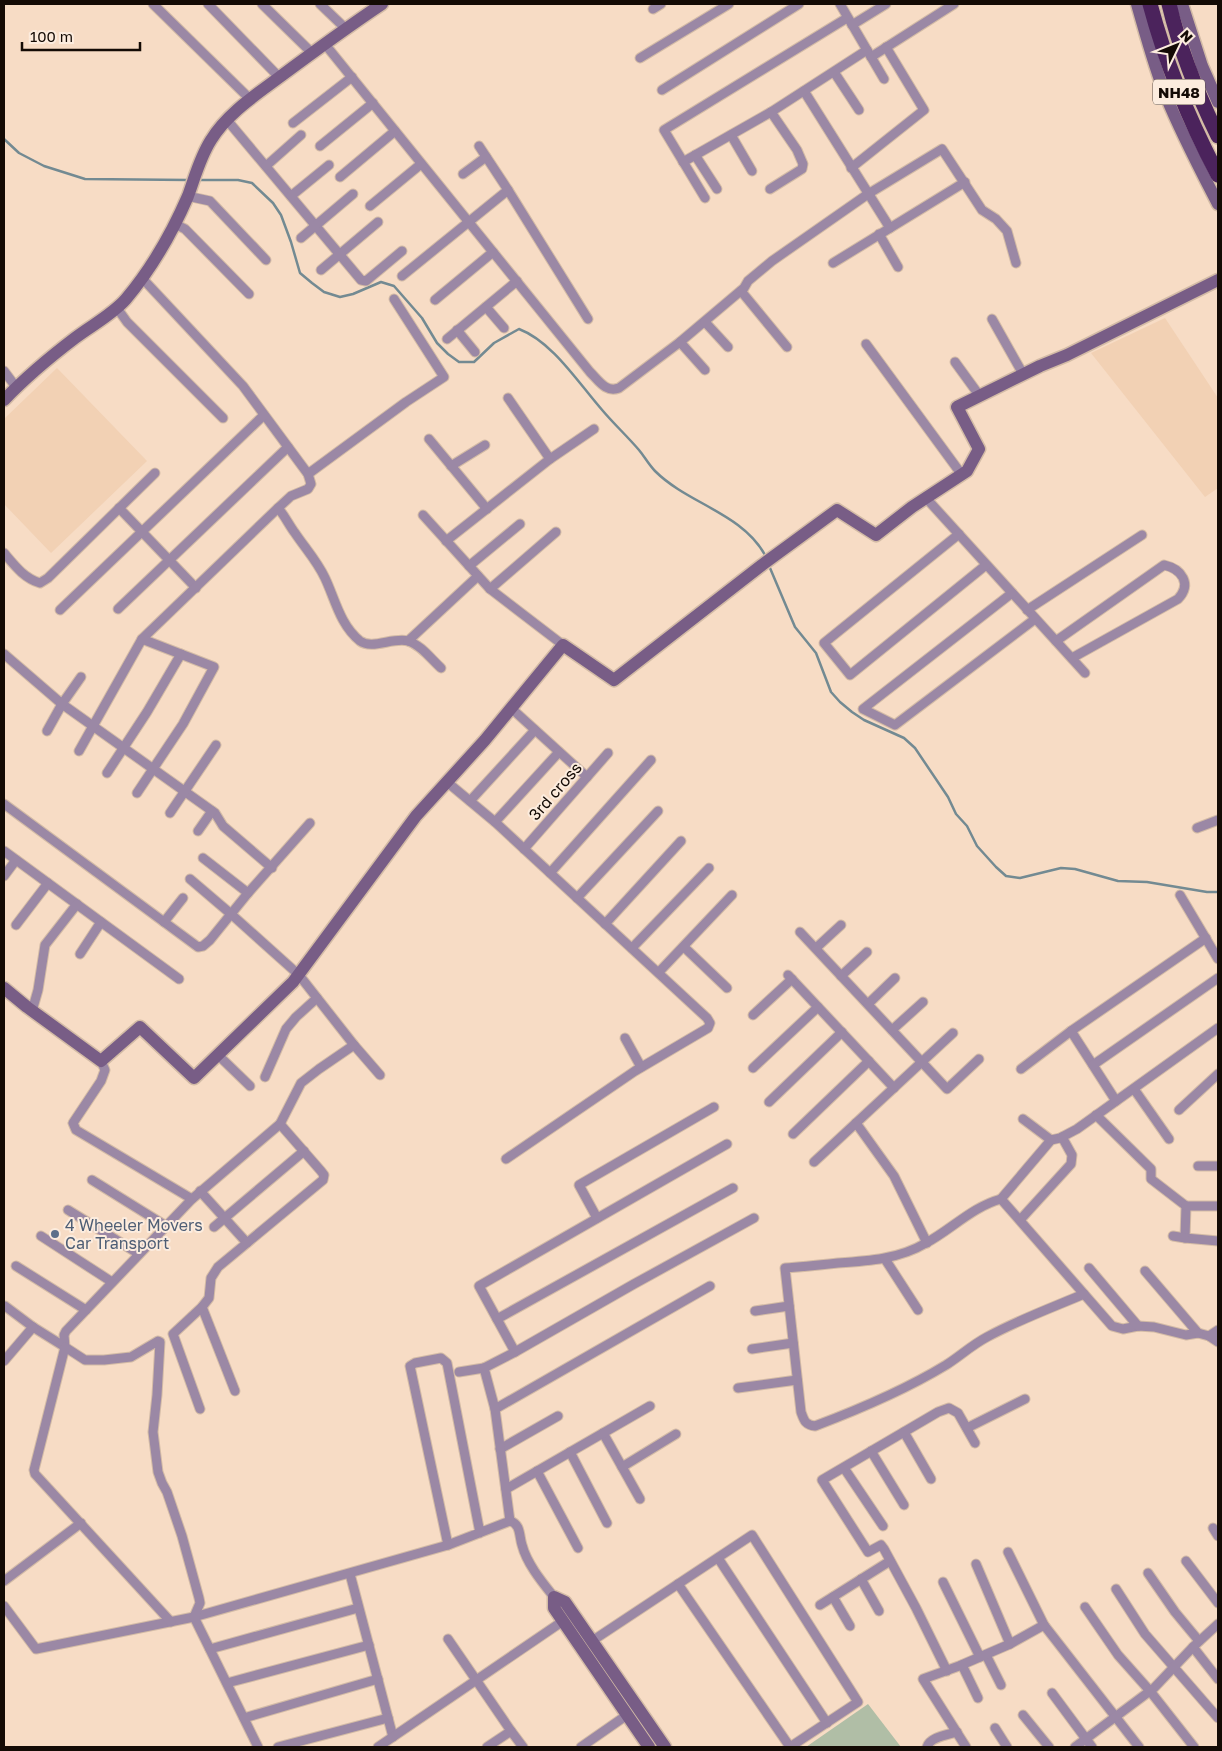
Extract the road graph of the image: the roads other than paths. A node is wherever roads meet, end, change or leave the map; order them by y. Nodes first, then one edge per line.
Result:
1 (153, 4) edge
2 (208, 4) edge
3 (262, 4) edge
4 (320, 4) edge
5 (382, 4) edge
6 (728, 4) edge
7 (799, 4) edge
8 (840, 4) edge
9 (886, 4) edge
10 (954, 4) edge
11 (1146, 4) edge
12 (1169, 4) edge
13 (1182, 4) edge
14 (850, 21) junction
15 (345, 28) junction
16 (324, 43) junction
17 (886, 47) junction
18 (312, 52) junction
19 (869, 54) junction
20 (640, 58) dead end
21 (834, 72) junction
22 (279, 77) junction
23 (352, 77) junction
24 (884, 79) dead end
25 (662, 90) dead end
26 (804, 92) junction
27 (250, 99) junction
28 (1218, 102) edge
29 (373, 103) junction
30 (859, 110) dead end
31 (771, 112) junction
32 (227, 120) junction
33 (293, 123) dead end
34 (396, 131) junction
35 (302, 135) dead end
36 (732, 135) junction
37 (1218, 136) edge
38 (320, 146) dead end
39 (479, 146) dead end
40 (695, 155) junction
41 (486, 157) junction
42 (683, 162) junction
43 (421, 164) junction
44 (329, 165) dead end
45 (266, 166) junction
46 (851, 168) junction
47 (752, 171) dead end
48 (463, 174) dead end
49 (1218, 175) edge
50 (340, 177) dead end
51 (965, 182) junction
52 (717, 189) dead end
53 (770, 189) dead end
54 (508, 190) junction
55 (353, 194) dead end
56 (868, 194) junction
57 (188, 195) junction
58 (291, 196) junction
59 (705, 198) dead end
60 (1218, 204) edge
61 (370, 206) dead end
62 (378, 222) dead end
63 (468, 222) junction
64 (175, 224) junction
65 (316, 226) junction
66 (890, 228) junction
67 (879, 234) junction
68 (301, 238) dead end
69 (402, 251) dead end
70 (493, 252) junction
71 (339, 254) junction
72 (266, 260) dead end
73 (833, 263) dead end
74 (1016, 263) dead end
75 (898, 267) dead end
76 (321, 270) dead end
77 (402, 276) dead end
78 (142, 278) junction
79 (1218, 280) edge
80 (517, 281) junction
81 (741, 291) junction
82 (249, 294) dead end
83 (394, 299) dead end
84 (435, 300) dead end
85 (486, 307) junction
86 (116, 308) junction
87 (992, 318) dead end
88 (588, 319) dead end
89 (705, 322) junction
90 (504, 328) dead end
91 (457, 330) junction
92 (447, 339) dead end
93 (680, 342) junction
94 (866, 344) dead end
95 (787, 346) dead end
96 (728, 347) dead end
97 (475, 352) dead end
98 (955, 362) dead end
99 (706, 370) dead end
100 (4, 371) edge
101 (1023, 374) junction
102 (16, 388) junction
103 (979, 395) junction
104 (508, 398) dead end
105 (4, 400) edge
106 (264, 415) junction
107 (223, 418) dead end
108 (594, 429) dead end
109 (429, 439) dead end
110 (486, 445) dead end
111 (288, 447) junction
112 (550, 459) junction
113 (451, 466) junction
114 (155, 473) dead end
115 (308, 474) junction
116 (962, 475) junction
117 (926, 498) junction
118 (119, 508) junction
119 (278, 508) junction
120 (487, 509) junction
121 (423, 515) dead end
122 (520, 524) dead end
123 (143, 532) junction
124 (556, 532) dead end
125 (958, 534) junction
126 (1142, 535) dead end
127 (446, 541) junction
128 (4, 553) edge
129 (169, 559) junction
130 (986, 565) junction
131 (469, 566) junction
132 (478, 576) junction
133 (196, 588) junction
134 (490, 589) junction
135 (1012, 593) junction
136 (118, 608) dead end
137 (60, 610) dead end
138 (1027, 610) junction
139 (1035, 619) junction
140 (142, 639) junction
141 (408, 641) junction
142 (1056, 641) junction
143 (563, 645) junction
144 (4, 654) edge
145 (181, 654) junction
146 (1072, 658) junction
147 (441, 668) dead end
148 (1086, 673) dead end
149 (81, 677) dead end
150 (62, 704) junction
151 (511, 708) junction
152 (93, 726) junction
153 (535, 730) junction
154 (47, 731) dead end
155 (216, 745) dead end
156 (124, 748) junction
157 (79, 752) dead end
158 (559, 752) junction
159 (608, 753) dead end
160 (650, 760) dead end
161 (154, 770) junction
162 (107, 773) dead end
163 (586, 777) junction
164 (447, 782) junction
165 (185, 792) junction
166 (137, 794) dead end
167 (470, 801) junction
168 (4, 804) edge
169 (212, 811) junction
170 (658, 811) dead end
171 (170, 813) dead end
172 (1218, 820) edge
173 (495, 822) junction
174 (310, 823) dead end
175 (1197, 828) dead end
176 (198, 831) dead end
177 (681, 840) dead end
178 (524, 849) junction
179 (4, 851) edge
180 (203, 858) dead end
181 (16, 860) junction
182 (272, 868) junction
183 (709, 868) dead end
184 (550, 873) junction
185 (4, 876) edge
186 (190, 879) dead end
187 (48, 883) junction
188 (248, 893) junction
189 (732, 895) dead end
190 (1180, 895) dead end
191 (183, 898) dead end
192 (578, 898) junction
193 (77, 904) junction
194 (231, 914) junction
195 (102, 922) junction
196 (164, 922) junction
197 (605, 924) junction
198 (16, 925) dead end
199 (841, 925) dead end
200 (800, 932) dead end
201 (1206, 938) junction
202 (684, 947) junction
203 (632, 948) junction
204 (816, 948) junction
205 (867, 952) dead end
206 (80, 954) dead end
207 (1218, 959) edge
208 (659, 972) junction
209 (299, 975) junction
210 (842, 976) junction
211 (179, 978) dead end
212 (895, 978) dead end
213 (1218, 978) edge
214 (4, 988) edge
215 (727, 988) dead end
216 (317, 998) junction
217 (923, 1002) dead end
218 (868, 1004) junction
219 (818, 1007) junction
220 (32, 1011) junction
221 (753, 1015) dead end
222 (1218, 1028) edge
223 (892, 1030) junction
224 (842, 1032) junction
225 (1071, 1032) junction
226 (953, 1033) dead end
227 (625, 1038) dead end
228 (354, 1045) junction
229 (218, 1054) junction
230 (979, 1059) dead end
231 (100, 1061) junction
232 (869, 1061) junction
233 (922, 1062) junction
234 (1093, 1065) junction
235 (641, 1067) junction
236 (753, 1068) dead end
237 (1020, 1069) dead end
238 (1218, 1074) edge
239 (380, 1076) dead end
240 (265, 1077) dead end
241 (250, 1086) dead end
242 (894, 1088) junction
243 (1134, 1089) junction
244 (1116, 1101) junction
245 (770, 1102) dead end
246 (714, 1107) dead end
247 (1179, 1110) dead end
248 (1096, 1115) junction
249 (1023, 1119) dead end
250 (280, 1124) junction
251 (856, 1124) junction
252 (793, 1134) dead end
253 (1062, 1137) junction
254 (1169, 1138) dead end
255 (1051, 1140) junction
256 (727, 1144) dead end
257 (304, 1151) junction
258 (506, 1159) dead end
259 (814, 1162) dead end
260 (1198, 1166) dead end
261 (1218, 1166) edge
262 (92, 1180) dead end
263 (732, 1188) dead end
264 (200, 1191) junction
265 (192, 1199) junction
266 (1001, 1199) junction
267 (1186, 1206) junction
268 (1218, 1206) edge
269 (68, 1210) dead end
270 (225, 1218) junction
271 (598, 1218) junction
272 (754, 1218) dead end
273 (1020, 1220) junction
274 (166, 1226) junction
275 (214, 1227) dead end
276 (41, 1236) dead end
277 (1173, 1236) dead end
278 (1185, 1238) junction
279 (1218, 1241) edge
280 (246, 1243) junction
281 (927, 1243) junction
282 (139, 1254) junction
283 (885, 1259) junction
284 (16, 1266) dead end
285 (1089, 1268) dead end
286 (1145, 1271) dead end
287 (112, 1282) junction
288 (710, 1286) dead end
289 (1084, 1294) junction
290 (5, 1306) dead end
291 (789, 1306) junction
292 (202, 1307) junction
293 (86, 1310) junction
294 (918, 1310) dead end
295 (755, 1311) dead end
296 (497, 1319) junction
297 (1138, 1326) junction
298 (34, 1327) junction
299 (1218, 1330) edge
300 (1198, 1333) junction
301 (1209, 1336) junction
302 (1218, 1342) edge
303 (793, 1343) junction
304 (65, 1347) junction
305 (752, 1349) dead end
306 (515, 1352) junction
307 (4, 1361) edge
308 (484, 1368) junction
309 (459, 1372) dead end
310 (798, 1380) junction
311 (738, 1388) dead end
312 (235, 1391) dead end
313 (1025, 1399) dead end
314 (650, 1406) dead end
315 (200, 1409) dead end
316 (495, 1409) junction
317 (558, 1416) dead end
318 (967, 1428) junction
319 (904, 1432) junction
320 (603, 1433) junction
321 (676, 1434) dead end
322 (975, 1443) dead end
323 (500, 1449) junction
324 (570, 1452) junction
325 (871, 1452) junction
326 (622, 1467) junction
327 (844, 1468) junction
328 (537, 1471) junction
329 (931, 1479) dead end
330 (506, 1489) junction
331 (640, 1499) dead end
332 (904, 1505) dead end
333 (510, 1521) junction
334 (81, 1523) junction
335 (607, 1523) dead end
336 (883, 1526) dead end
337 (480, 1533) junction
338 (448, 1545) junction
339 (578, 1548) dead end
340 (1008, 1552) dead end
341 (718, 1558) junction
342 (890, 1561) junction
343 (1186, 1561) dead end
344 (976, 1564) dead end
345 (1148, 1573) dead end
346 (350, 1574) junction
347 (860, 1579) junction
348 (4, 1581) edge
349 (943, 1582) dead end
350 (678, 1584) junction
351 (1116, 1589) dead end
352 (554, 1597) junction
353 (833, 1597) junction
354 (1218, 1603) edge
355 (820, 1605) dead end
356 (4, 1606) edge
357 (358, 1608) junction
358 (1086, 1608) dead end
359 (879, 1611) dead end
360 (194, 1617) junction
361 (563, 1621) junction
362 (171, 1622) junction
363 (1218, 1624) edge
364 (1044, 1625) junction
365 (850, 1626) dead end
366 (448, 1639) dead end
367 (592, 1642) junction
368 (1010, 1644) junction
369 (1196, 1644) junction
370 (369, 1645) junction
371 (210, 1650) junction
372 (983, 1656) junction
373 (962, 1665) junction
374 (1174, 1667) junction
375 (946, 1671) junction
376 (378, 1679) junction
377 (1218, 1679) edge
378 (477, 1681) junction
379 (227, 1683) junction
380 (1001, 1685) dead end
381 (1150, 1691) junction
382 (1052, 1693) dead end
383 (978, 1698) dead end
384 (1023, 1714) dead end
385 (627, 1715) junction
386 (244, 1718) junction
387 (388, 1718) junction
388 (1116, 1718) junction
389 (1218, 1718) edge
390 (827, 1723) junction
391 (995, 1728) dead end
392 (511, 1731) junction
393 (957, 1732) junction
394 (393, 1737) junction
395 (1089, 1744) edge
396 (258, 1747) edge
397 (278, 1747) edge
398 (378, 1747) edge
399 (487, 1747) edge
400 (523, 1747) edge
401 (581, 1747) edge
402 (649, 1747) edge
403 (665, 1747) edge
404 (790, 1747) edge
405 (927, 1747) edge
406 (966, 1747) edge
407 (1007, 1747) edge
408 (1049, 1747) edge
409 (1075, 1747) edge
410 (1139, 1747) edge
411 (1194, 1747) edge

1 - 27 street
2 - 22 street
3 - 18 street
4 - 15 street
5 - 15 street
6 - 20 street
7 - 25 street
8 - 14 street
9 - 14 street
10 - 17 street
11 - 49 highway, NH48
11 - 60 street
12 - 37 highway, NH48
13 - 28 street
14 - 19 street
14 - 42 street
15 - 16 street
16 - 18 street
16 - 23 street
17 - 19 street
17 - 46 street
18 - 22 street
19 - 21 street
19 - 24 street
21 - 26 street
21 - 30 street
22 - 27 street
23 - 29 street
23 - 33 street
26 - 31 street
26 - 46 street
27 - 32 street
29 - 34 street
29 - 38 street
31 - 36 street
31 - 53 street
32 - 45 street
32 - 57 street
34 - 43 street
34 - 50 street
35 - 45 street
36 - 40 street
36 - 47 street
39 - 41 street
40 - 42 street
40 - 52 street
41 - 48 street
41 - 54 street
42 - 59 street
43 - 61 street
43 - 63 street
44 - 58 street
45 - 58 street
46 - 56 street
51 - 56 street
51 - 66 street
51 - 74 street
54 - 63 street
54 - 88 street
55 - 65 street
56 - 66 street
56 - 81 street
57 - 64 street
57 - 72 street
58 - 65 street
62 - 71 street
63 - 70 street
63 - 77 street
64 - 78 street
64 - 82 street
65 - 68 street
65 - 71 street
66 - 67 street
67 - 73 street
67 - 75 street
69 - 71 street
70 - 80 street
70 - 84 street
71 - 76 street
78 - 86 street
78 - 106 street
79 - 101 street
80 - 85 street
80 - 93 street
81 - 89 street
81 - 95 street
83 - 115 street
85 - 90 street
85 - 91 street
86 - 102 street
86 - 107 street
87 - 101 street
89 - 93 street
89 - 96 street
91 - 92 street
91 - 97 street
93 - 99 street
94 - 116 street
98 - 103 street
100 - 102 street
101 - 103 street
102 - 105 street
103 - 116 street
104 - 112 street
106 - 111 street
106 - 123 street
108 - 112 street
109 - 113 street
110 - 113 street
111 - 115 street
111 - 129 street
112 - 120 street
113 - 120 street
114 - 118 street
115 - 119 street
116 - 117 street
117 - 125 street
117 - 143 street
118 - 123 street
118 - 128 street
119 - 133 street
119 - 141 street
120 - 127 street
121 - 127 street
122 - 131 street
123 - 129 street
123 - 137 street
124 - 134 street
125 - 130 street
125 - 130 street
126 - 138 street
127 - 131 street
129 - 133 street
129 - 136 street
130 - 135 street
131 - 132 street
132 - 134 street
132 - 141 street
133 - 140 street
134 - 143 street
135 - 138 street
135 - 139 street
138 - 139 street
139 - 142 street
140 - 145 street
140 - 152 street
141 - 147 street
142 - 146 street
142 - 146 street
143 - 151 street
144 - 150 street
145 - 156 street
145 - 161 street
146 - 148 street
149 - 150 street
150 - 152 street
150 - 154 street
151 - 153 street
151 - 164 street
152 - 156 street
152 - 157 street
153 - 158 street
153 - 167 street
155 - 165 street
156 - 161 street
156 - 162 street
158 - 163 street
158 - 173 street
159 - 163 street, 3rd cross
160 - 184 street
161 - 165 street
161 - 166 street
163 - 178 street, 3rd cross
164 - 167 street
164 - 209 street
165 - 169 street
165 - 171 street
167 - 173 street
168 - 196 street
169 - 176 street
169 - 182 street
170 - 192 street
172 - 175 street
173 - 178 street
174 - 182 street
177 - 197 street
178 - 184 street
179 - 181 street
180 - 188 street
181 - 185 street
181 - 187 street
182 - 188 street
183 - 203 street
184 - 192 street
186 - 194 street
187 - 193 street
187 - 198 street
188 - 194 street
189 - 202 street
190 - 201 street
191 - 196 street
192 - 197 street
193 - 195 street
193 - 220 street
194 - 196 street
194 - 209 street
195 - 206 street
195 - 211 street
197 - 203 street
199 - 204 street
200 - 204 street
201 - 207 street
201 - 225 street
202 - 208 street
202 - 215 street
203 - 208 street
204 - 210 street
205 - 210 street
208 - 235 street
209 - 216 street
209 - 229 street
210 - 218 street
212 - 218 street
213 - 234 street
214 - 220 street
216 - 228 street
216 - 240 street
217 - 223 street
218 - 223 street
219 - 221 street
219 - 224 street
219 - 236 street
220 - 231 street
222 - 243 street
223 - 233 street
224 - 232 street
224 - 245 street
225 - 234 street
225 - 237 street
226 - 233 street
227 - 235 street
228 - 239 street
228 - 250 street
229 - 231 street
229 - 241 street
230 - 233 street
231 - 265 street
232 - 242 street
232 - 252 street
233 - 242 street
234 - 244 street
235 - 258 street
238 - 247 street
242 - 251 street
243 - 244 street
243 - 254 street
244 - 248 street
246 - 271 street
248 - 253 street
248 - 267 street
249 - 255 street
250 - 257 street
250 - 264 street
251 - 259 street
251 - 281 street
253 - 255 street
253 - 273 street
255 - 266 street
256 - 271 street
257 - 270 street
257 - 280 street
260 - 261 street
262 - 274 street
263 - 296 street
264 - 265 street
264 - 270 street
265 - 274 street
266 - 273 street
266 - 281 street
267 - 268 street
267 - 278 street
269 - 282 street
270 - 275 street
270 - 280 street
271 - 296 street
272 - 306 street
273 - 289 street
274 - 282 street
276 - 287 street
277 - 278 street
278 - 279 street
280 - 292 street
281 - 283 street
282 - 287 street
283 - 291 street
283 - 294 street
284 - 293 street
285 - 297 street
286 - 300 street
287 - 293 street
288 - 316 street
289 - 297 street
289 - 310 street
290 - 298 street
291 - 295 street
291 - 303 street
292 - 312 street
292 - 315 street
293 - 304 street
296 - 306 street
297 - 300 street
298 - 304 street
298 - 307 street
299 - 301 street
300 - 301 street
301 - 302 street
303 - 305 street
303 - 310 street
304 - 334 street
304 - 360 street
306 - 308 street
308 - 309 street
308 - 316 street
310 - 311 street
313 - 318 street
314 - 320 street
316 - 323 street
317 - 323 street
318 - 319 street
318 - 322 street
319 - 325 street
319 - 329 street
320 - 324 street
320 - 326 street
321 - 326 street
323 - 330 street
324 - 328 street
324 - 335 street
325 - 327 street
325 - 332 street
326 - 331 street
327 - 336 street
327 - 342 street
328 - 330 street
328 - 339 street
330 - 333 street
333 - 337 street
333 - 352 street
334 - 348 street
334 - 362 street
337 - 338 street
337 - 338 street
338 - 346 street
340 - 364 street
341 - 350 street
341 - 390 street
341 - 390 street
342 - 347 street
342 - 375 street
343 - 354 street
344 - 368 street
345 - 369 street
346 - 357 street
346 - 360 street
347 - 353 street
347 - 359 street
349 - 372 street
350 - 367 street
350 - 404 street
351 - 374 street
352 - 361 street
352 - 367 street
353 - 355 street
353 - 365 street
356 - 362 street
357 - 370 street
357 - 371 street
358 - 381 street
360 - 362 street
360 - 371 street
361 - 378 street
361 - 385 street
363 - 369 street
364 - 368 street
364 - 388 street
366 - 378 street
367 - 403 street
368 - 372 street
369 - 374 street
369 - 377 street
370 - 376 street
370 - 379 street
371 - 379 street
372 - 373 street
372 - 380 street
373 - 375 street
373 - 383 street
374 - 381 street
374 - 389 street
375 - 393 street
376 - 386 street
376 - 387 street
378 - 392 street
378 - 394 street
379 - 386 street
381 - 388 street
381 - 411 street
382 - 395 street
384 - 408 street
385 - 401 street
385 - 402 street
386 - 396 street
387 - 394 street
387 - 397 street
388 - 395 street
388 - 410 street
390 - 404 street
391 - 407 street
392 - 399 street
392 - 400 street
393 - 405 street
393 - 406 street
394 - 398 street
395 - 409 street

